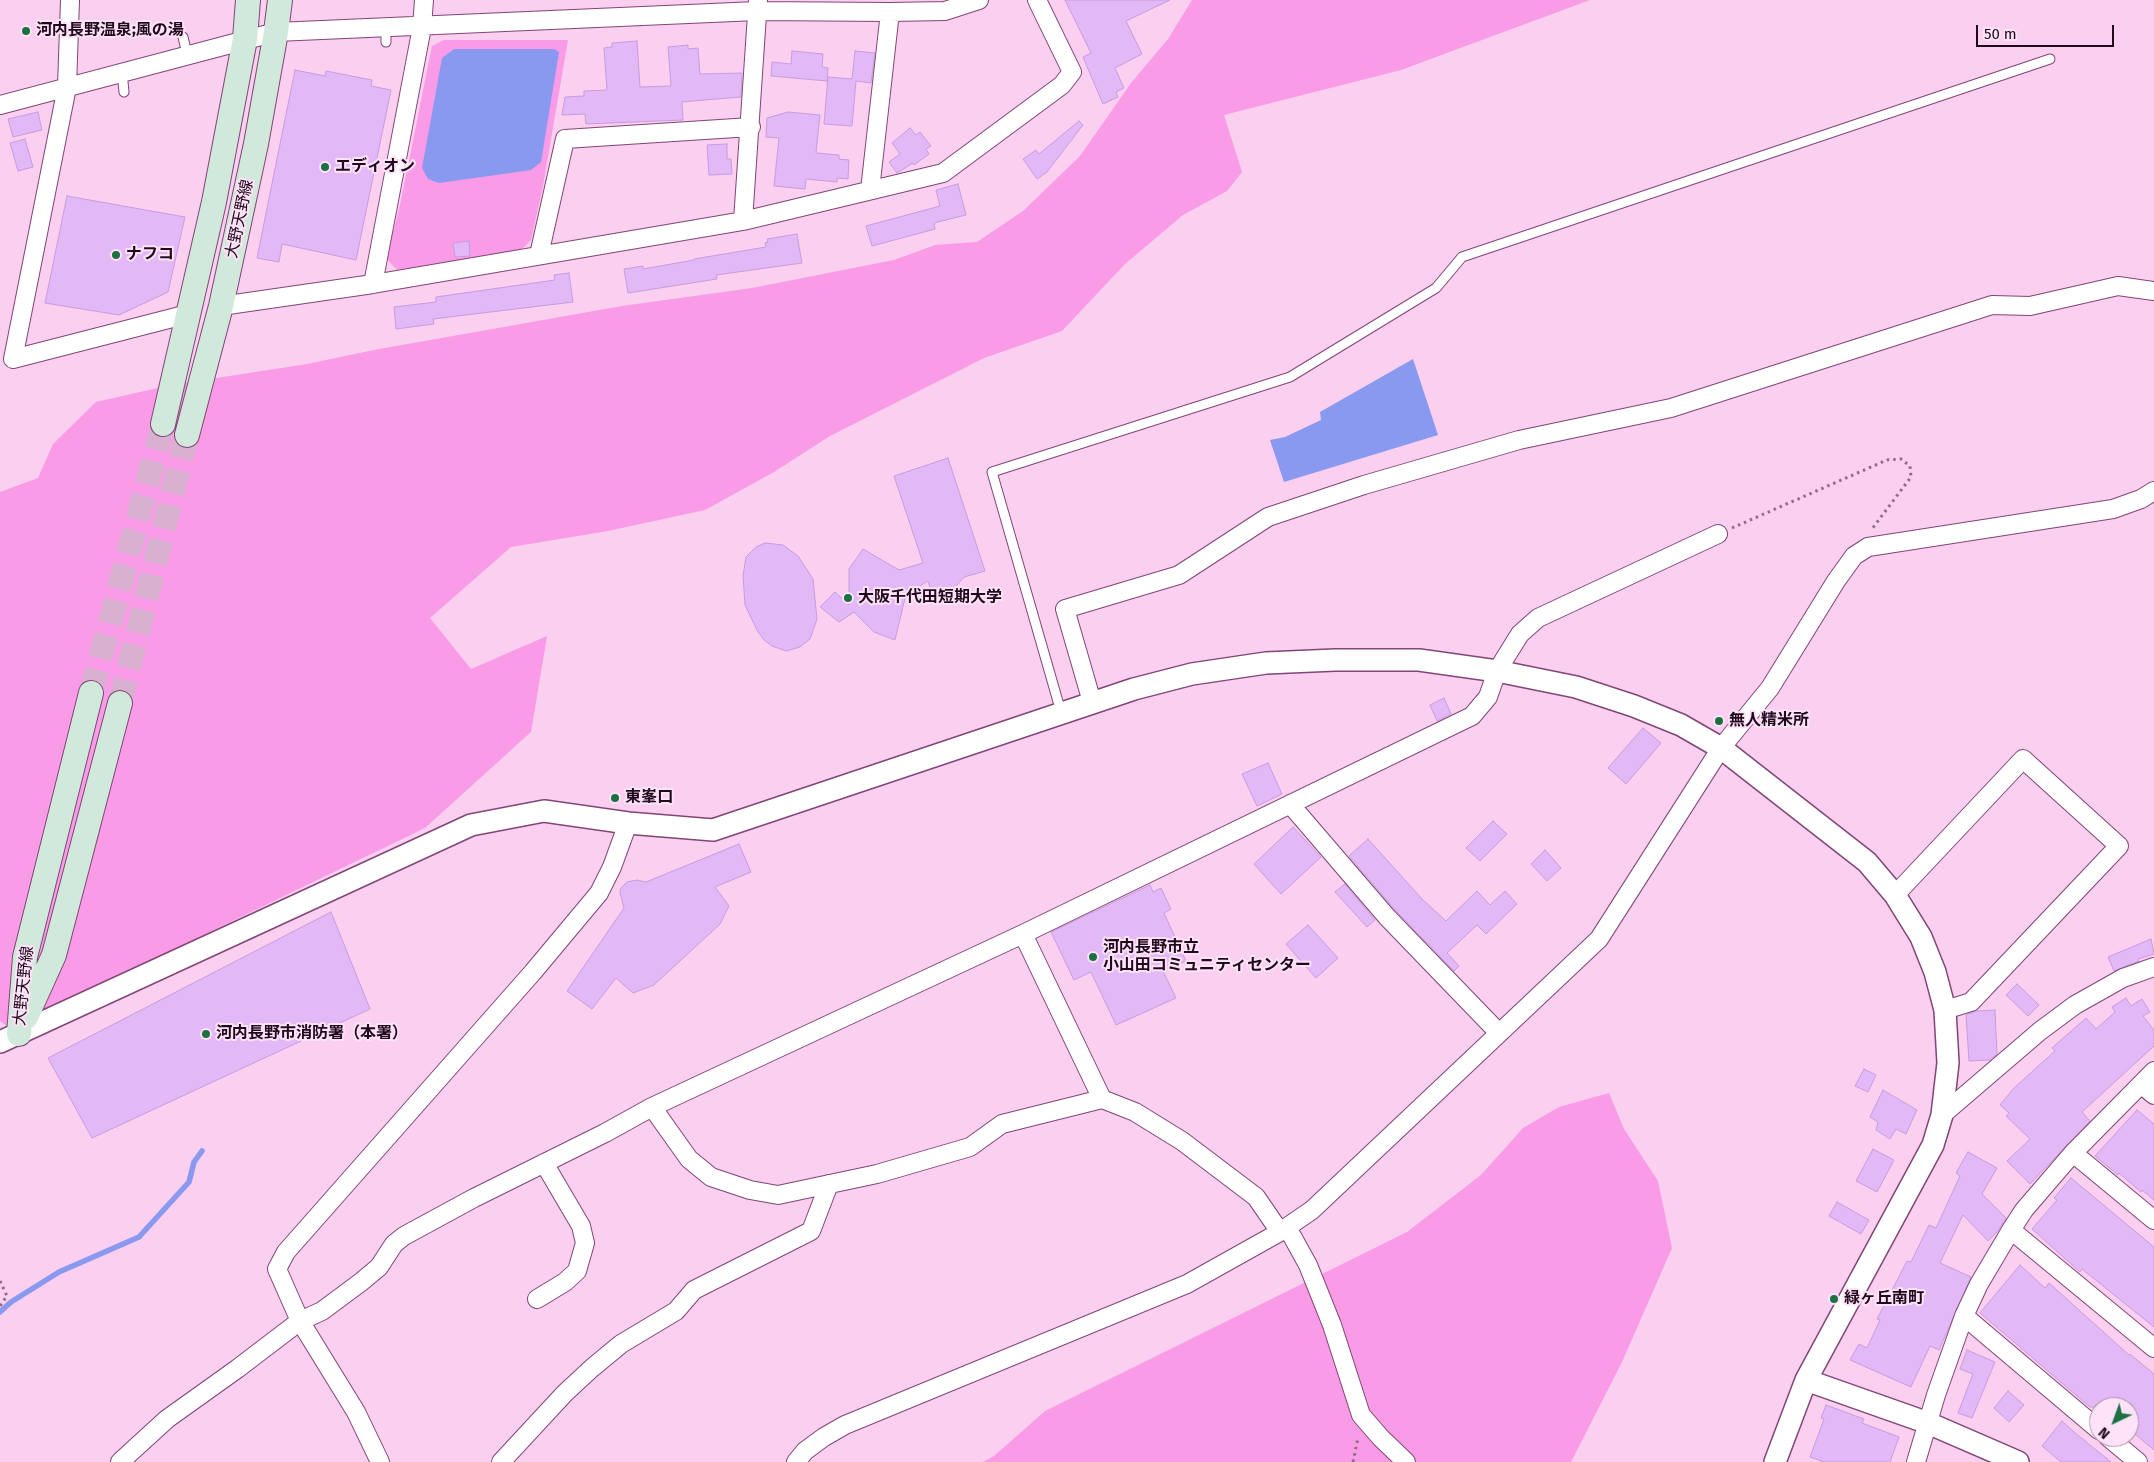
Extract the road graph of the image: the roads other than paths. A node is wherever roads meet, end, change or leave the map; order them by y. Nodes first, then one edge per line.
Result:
1 (70, 0) edge
2 (248, 0) edge
3 (280, 0) edge
4 (424, 0) edge
5 (979, 0) edge
6 (1037, 0) edge
7 (758, 6) edge
8 (890, 12) junction
9 (422, 26) junction
10 (276, 32) junction
11 (183, 37) dead end
12 (245, 39) junction
13 (187, 54) junction
14 (2050, 58) dead end
15 (122, 72) junction
16 (67, 87) junction
17 (124, 92) dead end
18 (0, 105) edge
19 (751, 127) junction
20 (870, 190) junction
21 (744, 221) junction
22 (539, 256) junction
23 (373, 284) junction
24 (2154, 291) edge
25 (221, 306) junction
26 (188, 314) junction
27 (163, 424) tunnel mouth
28 (187, 435) tunnel mouth
29 (2154, 491) edge
30 (1718, 534) road end
31 (1497, 670) junction
32 (91, 693) tunnel mouth
33 (1092, 702) junction
34 (120, 703) tunnel mouth
35 (1061, 712) junction
36 (1721, 748) junction
37 (1290, 804) junction
38 (628, 823) junction
39 (1895, 895) junction
40 (1023, 934) junction
41 (2154, 967) edge
42 (1945, 1010) junction
43 (1499, 1033) junction
44 (9, 1038) edge
45 (2154, 1071) edge
46 (2148, 1089) edge
47 (1102, 1099) junction
48 (652, 1107) junction
49 (1942, 1115) junction
50 (2073, 1153) junction
51 (544, 1163) junction
52 (829, 1184) junction
53 (2154, 1220) edge
54 (1284, 1229) junction
55 (2011, 1230) junction
56 (537, 1299) dead end
57 (1964, 1316) junction
58 (300, 1321) junction
59 (2154, 1348) edge
60 (1806, 1380) junction
61 (2089, 1422) edge
62 (1928, 1423) junction
63 (2120, 1447) edge
64 (120, 1462) edge
65 (380, 1462) edge
66 (502, 1462) edge
67 (796, 1462) edge
68 (1406, 1462) edge
69 (1775, 1462) edge
70 (1916, 1462) edge
71 (2018, 1462) edge
72 (2138, 1462) edge

1 - 16 street
2 - 12 main road, 大野天野線
3 - 10 main road, 大野天野線
4 - 9 street
5 - 8 street
6 - 20 street
7 - 8 street
7 - 9 street
7 - 19 street
8 - 20 street
9 - 10 street
9 - 23 street
10 - 12 street
10 - 25 main road, 大野天野線
11 - 13 lane
12 - 13 street
12 - 26 main road, 大野天野線
13 - 15 street
14 - 35 lane
15 - 16 street
15 - 17 lane
16 - 18 street
16 - 26 street
19 - 21 street
19 - 22 street
20 - 21 street
21 - 22 street
22 - 23 street
23 - 25 street
24 - 33 street
25 - 28 main road, 大野天野線
26 - 27 main road, 大野天野線
29 - 36 street
30 - 31 street
31 - 33 street
31 - 36 street
31 - 37 street
32 - 44 main road, 大野天野線
33 - 35 street
34 - 44 main road, 大野天野線
35 - 38 street
36 - 39 street
36 - 43 street
37 - 40 street
37 - 43 street
38 - 44 street
38 - 58 street
39 - 42 street
39 - 42 street
40 - 47 street
40 - 48 street
41 - 49 street
42 - 49 street
43 - 54 street
45 - 46 street
46 - 50 street
47 - 52 street
47 - 54 street
48 - 51 street
48 - 52 street
49 - 60 street
50 - 53 street
50 - 55 street
51 - 56 street
51 - 58 street
52 - 66 street
54 - 67 street
54 - 68 street
55 - 57 street
55 - 59 street
57 - 61 street
57 - 62 street
58 - 64 street
58 - 65 street
60 - 62 street
60 - 69 street
62 - 70 street
62 - 71 street
63 - 72 street

